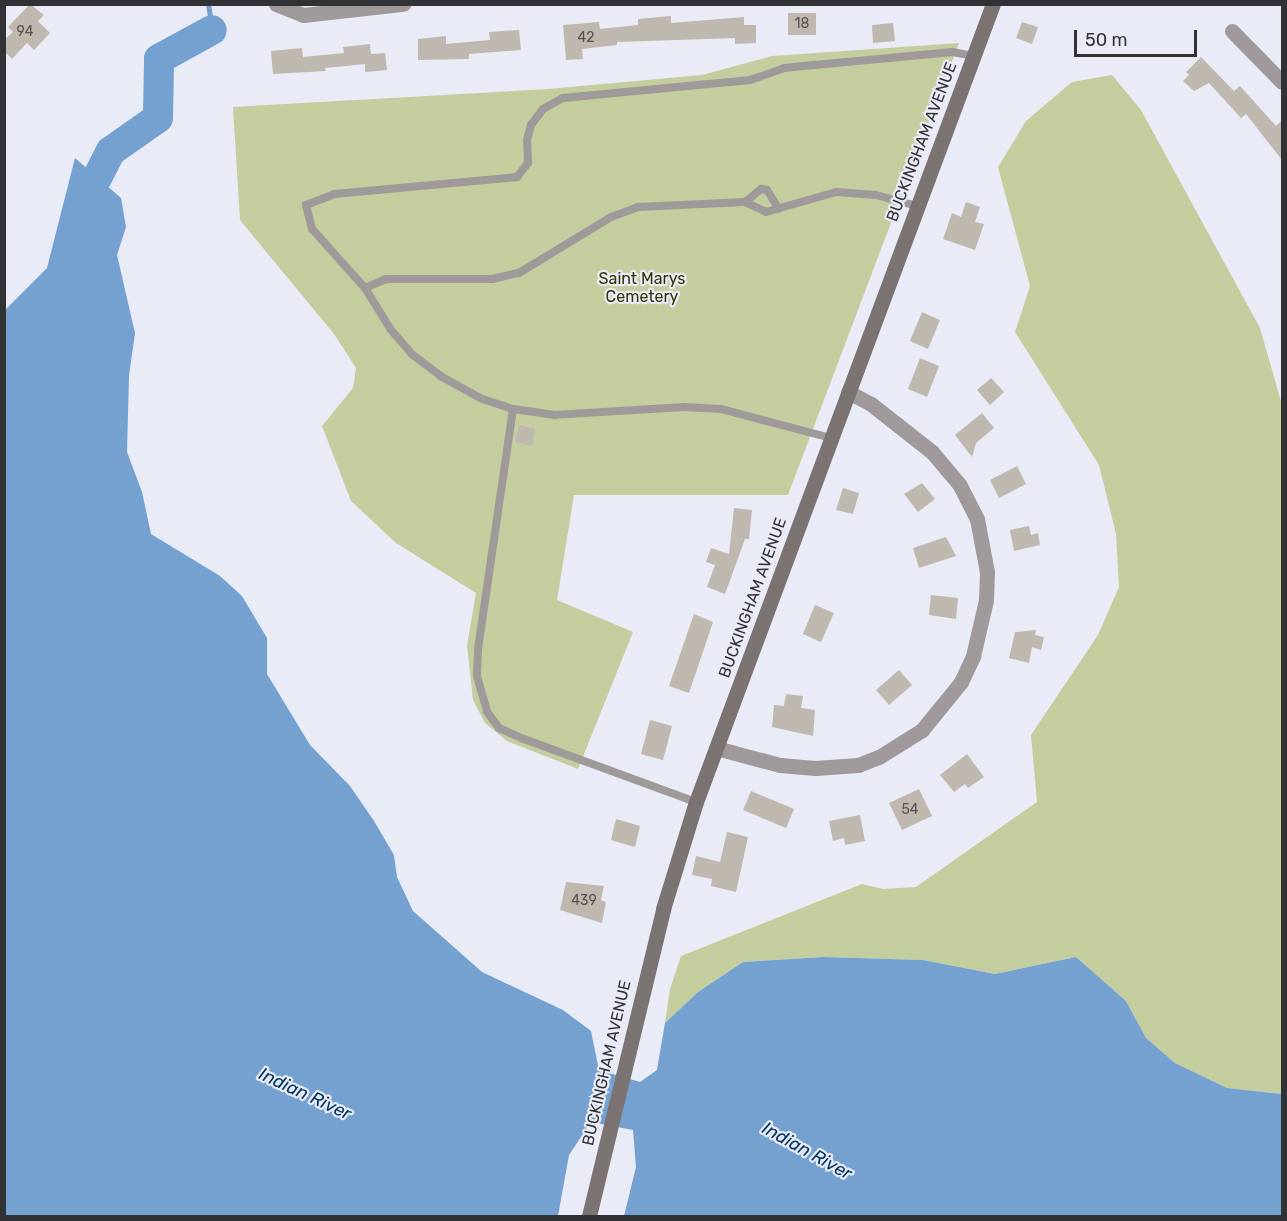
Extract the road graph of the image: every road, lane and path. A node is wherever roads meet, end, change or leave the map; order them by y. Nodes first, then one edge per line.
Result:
1 (276, 4) edge
2 (403, 4) edge
3 (993, 4) edge
4 (1232, 30) dead end
5 (974, 56) junction
6 (1282, 82) edge
7 (745, 202) junction
8 (917, 207) junction
9 (779, 209) junction
10 (365, 288) junction
11 (848, 392) junction
12 (513, 409) junction
13 (831, 438) junction
14 (716, 748) junction
15 (696, 802) junction
16 (589, 1216) edge

1 - 2 street
3 - 5 main road, BUCKINGHAM AVENUE
4 - 6 street
5 - 8 main road, BUCKINGHAM AVENUE
5 - 10 lane
7 - 9 lane
7 - 9 lane
7 - 10 lane
8 - 9 lane
8 - 11 main road, BUCKINGHAM AVENUE
10 - 12 lane
11 - 13 main road, BUCKINGHAM AVENUE
11 - 14 street
12 - 13 lane
12 - 15 lane
13 - 14 main road, BUCKINGHAM AVENUE
14 - 15 main road, BUCKINGHAM AVENUE
15 - 16 main road, BUCKINGHAM AVENUE

